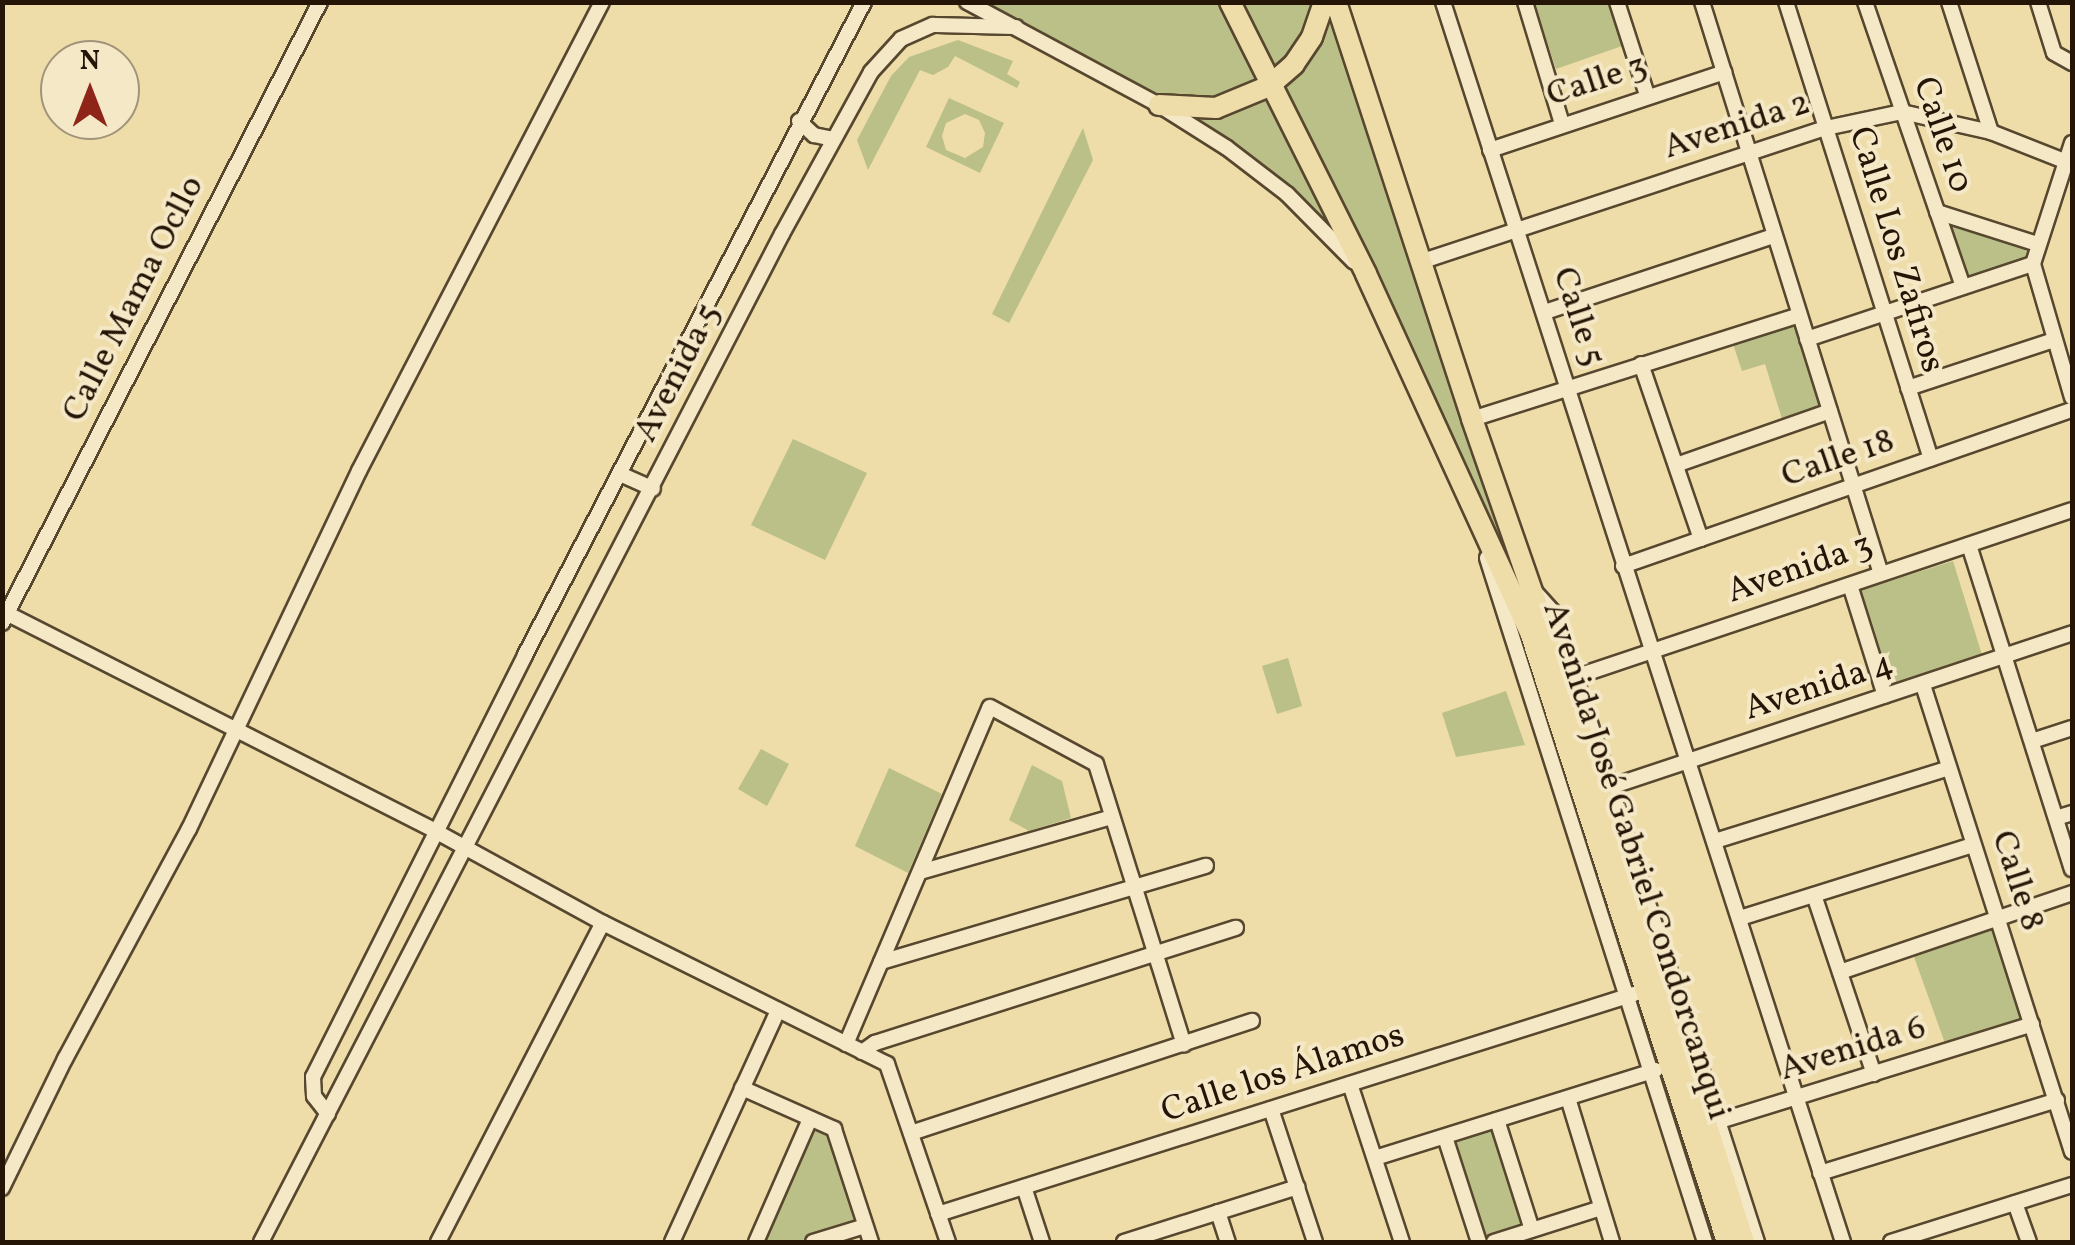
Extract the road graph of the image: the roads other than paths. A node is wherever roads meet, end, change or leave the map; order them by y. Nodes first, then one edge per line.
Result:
1 (320, 2) edge
2 (602, 2) edge
3 (967, 2) edge
4 (1230, 2) edge
5 (1324, 2) edge
6 (1336, 2) edge
7 (1442, 2) edge
8 (1525, 2) edge
9 (1617, 2) edge
10 (1702, 2) edge
11 (1786, 2) edge
12 (1865, 2) edge
13 (1949, 2) edge
14 (2038, 2) edge
15 (860, 7) edge
16 (1016, 28) junction
17 (2072, 63) edge
18 (1724, 72) junction
19 (1270, 86) junction
20 (1647, 95) junction
21 (1159, 106) junction
22 (1902, 112) junction
23 (800, 120) junction
24 (1562, 124) junction
25 (1826, 128) junction
26 (1991, 132) junction
27 (833, 138) junction
28 (2072, 143) edge
29 (1490, 150) junction
30 (1748, 153) junction
31 (2069, 163) edge
32 (1936, 212) junction
33 (1519, 229) junction
34 (1774, 236) junction
35 (2038, 244) junction
36 (1423, 261) junction
37 (2033, 264) junction
38 (1366, 274) junction
39 (1962, 287) junction
40 (1545, 312) junction
41 (1884, 314) junction
42 (1799, 315) junction
43 (1807, 339) junction
44 (2054, 340) junction
45 (1641, 364) junction
46 (1569, 387) junction
47 (1908, 388) junction
48 (2072, 397) edge
49 (2072, 410) edge
50 (1830, 411) junction
51 (1472, 419) junction
52 (1931, 459) junction
53 (1676, 465) junction
54 (620, 474) junction
55 (1853, 486) junction
56 (653, 489) junction
57 (1473, 504) junction
58 (2072, 510) edge
59 (1701, 539) junction
60 (1969, 545) junction
61 (1623, 566) junction
62 (1881, 574) junction
63 (1850, 584) junction
64 (4, 616) edge
65 (2072, 632) edge
66 (1650, 652) junction
67 (2006, 658) junction
68 (1563, 681) junction
69 (1922, 685) junction
70 (1885, 696) junction
71 (236, 728) junction
72 (2072, 728) edge
73 (2032, 741) junction
74 (1689, 761) junction
75 (1949, 768) junction
76 (1598, 790) junction
77 (2072, 813) edge
78 (1112, 817) junction
79 (2056, 818) junction
80 (434, 831) junction
81 (1715, 841) junction
82 (1973, 845) junction
83 (468, 848) junction
84 (1206, 866) dead end
85 (2072, 869) edge
86 (920, 872) junction
87 (1133, 887) junction
88 (2072, 893) edge
89 (1814, 895) junction
90 (1740, 918) junction
91 (1998, 919) junction
92 (603, 923) junction
93 (1236, 928) dead end
94 (1154, 954) junction
95 (881, 962) junction
96 (1840, 972) junction
97 (1636, 994) junction
98 (778, 1010) junction
99 (1252, 1021) dead end
100 (2032, 1024) junction
101 (846, 1044) junction
102 (1184, 1044) junction
103 (862, 1052) junction
104 (1660, 1069) junction
105 (1874, 1074) junction
106 (1350, 1084) junction
107 (742, 1088) junction
108 (1797, 1097) junction
109 (1568, 1098) junction
110 (2057, 1100) junction
111 (1272, 1109) junction
112 (328, 1114) junction
113 (810, 1119) junction
114 (1496, 1120) junction
115 (1706, 1125) junction
116 (911, 1133) junction
117 (1445, 1136) junction
118 (2072, 1152) edge
119 (1375, 1158) junction
120 (1820, 1172) junction
121 (2072, 1186) edge
122 (1024, 1187) junction
123 (1296, 1187) junction
124 (2, 1188) edge
125 (2015, 1203) junction
126 (1602, 1208) junction
127 (1218, 1212) junction
128 (938, 1214) junction
129 (866, 1226) junction
130 (1532, 1230) junction
131 (261, 1242) edge
132 (438, 1242) edge
133 (672, 1242) edge
134 (756, 1242) edge
135 (813, 1242) edge
136 (871, 1242) edge
137 (948, 1242) edge
138 (1042, 1242) edge
139 (1124, 1242) edge
140 (1228, 1242) edge
141 (1314, 1242) edge
142 (1402, 1242) edge
143 (1479, 1242) edge
144 (1494, 1242) edge
145 (1612, 1242) edge
146 (1705, 1242) edge
147 (1726, 1242) edge
148 (1744, 1242) edge
149 (1757, 1242) edge
150 (1843, 1242) edge
151 (1891, 1242) edge
152 (2028, 1242) edge

1 - 64 street, Calle Mama Ocllo
2 - 71 street
3 - 16 street
4 - 19 highway, Avenida José Gabriel Condorcanqui
5 - 19 highway
6 - 36 highway, Avenida José Gabriel Condorcanqui
7 - 29 street, Calle 5
8 - 24 street
9 - 20 street
10 - 18 street
11 - 25 street, Calle Los Zafiros
12 - 22 street, Calle 10
13 - 26 street
14 - 17 street
15 - 23 street, Avenida 5
16 - 21 street
16 - 27 street, Avenida 5
18 - 20 street, Calle 3
18 - 30 street
19 - 21 highway
19 - 38 highway, Avenida José Gabriel Condorcanqui
20 - 24 street, Calle 3
21 - 38 street
22 - 25 street, Avenida 2
22 - 26 street, Avenida 2
22 - 32 street, Calle 10
23 - 27 street
23 - 54 street, Avenida 5
24 - 29 street, Calle 3
25 - 30 street, Avenida 2
25 - 41 street, Calle Los Zafiros
26 - 31 street, Avenida 2
27 - 56 street, Avenida 5
28 - 31 street
29 - 33 street, Calle 5
30 - 33 street, Avenida 2
30 - 34 street
31 - 35 street
32 - 35 street
32 - 39 street, Calle 10
33 - 36 street, Avenida 2
33 - 40 street, Calle 5
34 - 40 street
34 - 42 street
35 - 37 street
36 - 51 highway, Avenida José Gabriel Condorcanqui
37 - 39 street
37 - 44 street
38 - 57 highway, Avenida José Gabriel Condorcanqui
39 - 41 street
40 - 46 street, Calle 5
41 - 43 street
41 - 47 street, Calle Los Zafiros
42 - 43 street
42 - 45 street
43 - 50 street
44 - 47 street
44 - 48 street
45 - 46 street
45 - 53 street
46 - 51 street
46 - 61 street, Calle 5
47 - 52 street, Calle Los Zafiros
49 - 52 street, Calle 18
50 - 53 street
50 - 55 street
51 - 68 highway, Avenida José Gabriel Condorcanqui
52 - 55 street, Calle 18
53 - 59 street
54 - 56 street
54 - 80 street, Avenida 5
55 - 59 street, Calle 18
55 - 62 street
56 - 83 street, Avenida 5
57 - 68 highway, Avenida José Gabriel Condorcanqui
57 - 97 street, Avenida José Gabriel Condorcanqui
58 - 60 street, Avenida 3
59 - 61 street, Calle 18
60 - 62 street, Avenida 3
60 - 67 street
61 - 66 street, Calle 5
62 - 63 street, Avenida 3
63 - 66 street, Avenida 3
63 - 70 street
64 - 71 street
65 - 67 street, Avenida 4
66 - 68 street, Avenida 3
66 - 74 street, Calle 5
67 - 69 street, Avenida 4
67 - 73 street
68 - 76 highway, Avenida José Gabriel Condorcanqui
68 - 76 street, Avenida José Gabriel Condorcanqui
69 - 70 street, Avenida 4
69 - 75 street, Calle 8
70 - 74 street, Avenida 4
71 - 80 street
71 - 124 street
72 - 73 street
73 - 79 street
74 - 76 street, Avenida 4
74 - 81 street, Calle 5
75 - 81 street
75 - 82 street, Calle 8
76 - 97 highway, Avenida José Gabriel Condorcanqui
76 - 115 highway, Avenida José Gabriel Condorcanqui
77 - 79 street
78 - 86 street
78 - 86 street
78 - 87 street
79 - 85 street
80 - 83 street
80 - 112 street, Avenida 5
81 - 90 street, Calle 5
82 - 89 street
82 - 91 street, Calle 8
83 - 92 street
83 - 112 street, Avenida 5
84 - 87 street
86 - 95 street
87 - 94 street
87 - 95 street
88 - 91 street
89 - 90 street
89 - 96 street
90 - 108 street, Calle 5
91 - 96 street
91 - 100 street, Calle 8
92 - 98 street
92 - 132 street
93 - 94 street
94 - 102 street
94 - 103 street
95 - 101 street
96 - 105 street
97 - 104 highway, Avenida José Gabriel Condorcanqui
97 - 106 street, Calle los Álamos
98 - 101 street
98 - 107 street
99 - 102 street
100 - 105 street, Avenida 6
100 - 110 street, Calle 8
101 - 103 street
102 - 116 street
103 - 116 street
104 - 109 street
104 - 115 highway, Avenida José Gabriel Condorcanqui
104 - 146 street, Avenida José Gabriel Condorcanqui
105 - 108 street, Avenida 6
106 - 111 street, Calle los Álamos
106 - 119 street
107 - 113 street
107 - 133 street
108 - 115 street, Avenida 6
108 - 120 street, Calle 5
109 - 114 street
109 - 126 street
110 - 118 street, Calle 8
110 - 120 street
111 - 122 street, Calle los Álamos
111 - 123 street
112 - 131 street, Avenida 5
113 - 129 street
113 - 134 street
114 - 117 street
114 - 130 street
115 - 147 highway, Avenida José Gabriel Condorcanqui
115 - 148 highway, Avenida José Gabriel Condorcanqui
115 - 149 street, Avenida José Gabriel Condorcanqui
116 - 128 street
117 - 119 street
117 - 143 street
119 - 142 street
120 - 150 street, Calle 5
121 - 125 street
122 - 128 street, Calle los Álamos
122 - 138 street
123 - 127 street
123 - 141 street
125 - 151 street
125 - 152 street
126 - 130 street
126 - 145 street
127 - 139 street
127 - 140 street
128 - 137 street
129 - 135 street
129 - 136 street
130 - 144 street

